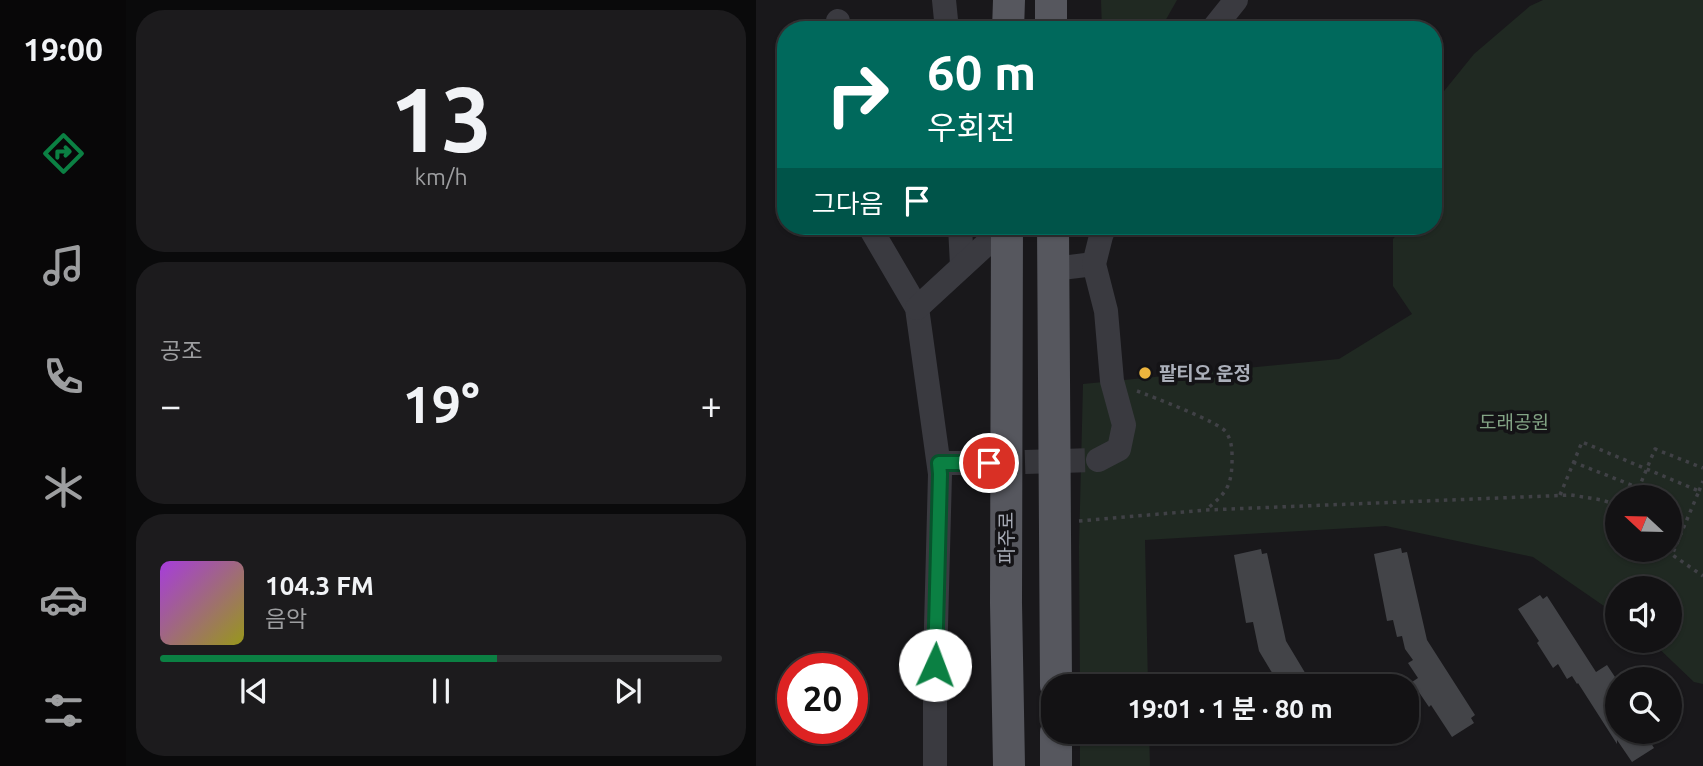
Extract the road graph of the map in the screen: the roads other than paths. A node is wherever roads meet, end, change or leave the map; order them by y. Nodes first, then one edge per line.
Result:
1 (944, 0) edge
2 (1009, 0) edge
3 (1051, 0) edge
4 (1236, 0) edge
5 (946, 21) edge
6 (1008, 21) edge
7 (1051, 21) edge
8 (1219, 21) edge
9 (874, 235) edge
10 (960, 235) edge
11 (997, 235) edge
12 (1007, 235) edge
13 (1053, 235) edge
14 (1101, 235) edge
15 (1094, 264) junction
16 (962, 266) junction
17 (1053, 269) junction
18 (917, 308) junction
19 (1098, 460) tunnel mouth
20 (939, 463) junction
21 (989, 463) tunnel mouth
22 (1007, 635) junction
23 (1056, 674) edge
24 (1056, 744) edge
25 (935, 766) edge
26 (991, 766) edge
27 (1009, 766) edge
28 (1056, 766) edge

1 - 5 lane
2 - 6 main road
3 - 7 main road
4 - 8 lane
9 - 18 lane
10 - 16 lane
11 - 16 lane
12 - 22 main road, 파주로
13 - 17 main road
14 - 15 lane
15 - 17 lane
15 - 19 lane
16 - 18 lane
17 - 23 main road
18 - 20 lane
20 - 21 lane
20 - 25 lane
22 - 26 main road
22 - 27 main road, 파주로
24 - 28 main road

